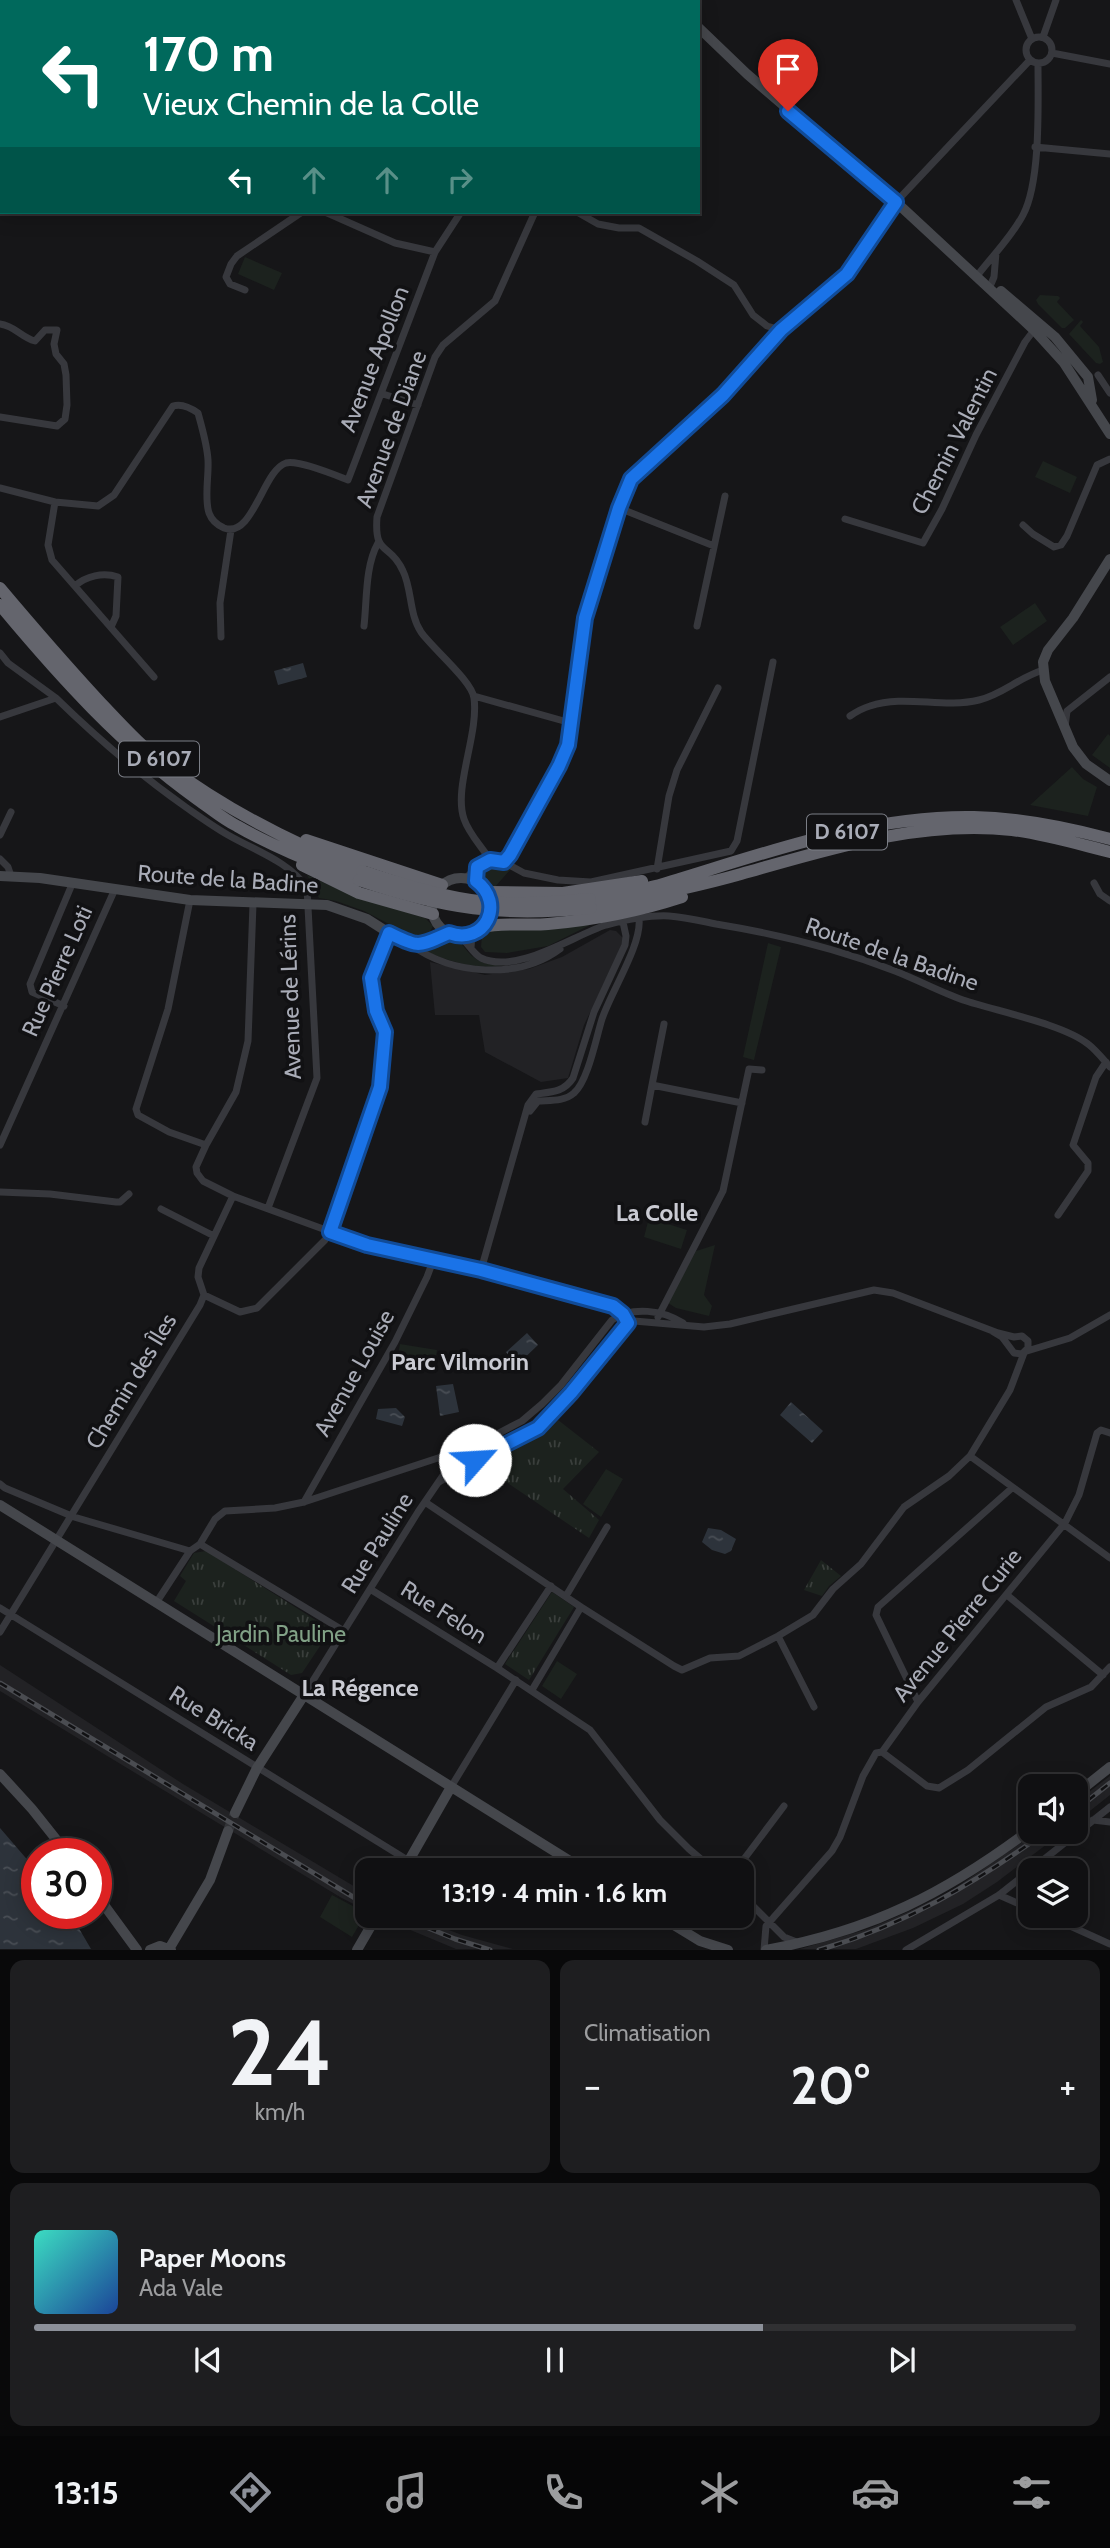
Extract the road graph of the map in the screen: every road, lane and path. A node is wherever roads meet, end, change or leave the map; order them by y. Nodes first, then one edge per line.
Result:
1 (1016, 0) edge
2 (1056, 0) edge
3 (700, 29) edge
4 (1043, 37) junction
5 (1032, 38) junction
6 (1052, 52) junction
7 (1030, 60) junction
8 (1038, 63) junction
9 (1110, 64) edge
10 (1035, 147) junction
11 (1110, 154) edge
12 (896, 202) junction
13 (299, 214) edge
14 (330, 214) edge
15 (460, 214) edge
16 (534, 214) edge
17 (580, 214) edge
18 (996, 252) junction
19 (435, 253) junction
20 (976, 276) junction
21 (989, 285) junction
22 (245, 290) dead end
23 (0, 324) edge
24 (1037, 327) junction
25 (781, 330) junction
26 (1065, 363) junction
27 (1097, 374) junction
28 (1110, 393) edge
29 (383, 394) junction
30 (418, 405) junction
31 (1094, 406) junction
32 (0, 417) edge
33 (1110, 434) edge
34 (1110, 459) edge
35 (1101, 463) junction
36 (1110, 467) edge
37 (0, 488) edge
38 (725, 496) dead end
39 (55, 502) junction
40 (619, 508) junction
41 (845, 519) dead end
42 (1023, 526) dead end
43 (231, 530) junction
44 (379, 543) junction
45 (714, 546) junction
46 (1110, 559) edge
47 (75, 586) junction
48 (0, 588) edge
49 (0, 606) edge
50 (111, 626) junction
51 (364, 626) dead end
52 (697, 626) dead end
53 (221, 637) dead end
54 (0, 653) edge
55 (773, 662) dead end
56 (1043, 670) junction
57 (154, 677) dead end
58 (1110, 677) edge
59 (718, 688) dead end
60 (474, 696) junction
61 (56, 698) junction
62 (850, 716) dead end
63 (0, 717) edge
64 (571, 723) junction
65 (1065, 728) junction
66 (1110, 781) edge
67 (11, 812) dead end
68 (238, 820) junction
69 (0, 835) edge
70 (1110, 839) edge
71 (1110, 852) edge
72 (0, 859) edge
73 (490, 860) junction
74 (732, 861) junction
75 (504, 862) junction
76 (657, 869) junction
77 (739, 874) junction
78 (5, 876) edge
79 (471, 880) junction
80 (73, 882) junction
81 (1094, 883) dead end
82 (442, 885) junction
83 (115, 889) junction
84 (487, 892) junction
85 (190, 900) junction
86 (1110, 901) edge
87 (306, 903) junction
88 (253, 904) junction
89 (590, 904) junction
90 (433, 914) junction
91 (639, 919) junction
92 (623, 922) junction
93 (440, 926) junction
94 (477, 931) junction
95 (389, 933) junction
96 (454, 935) junction
97 (435, 939) junction
98 (404, 941) junction
99 (568, 943) junction
100 (471, 948) junction
101 (64, 1006) junction
102 (594, 1012) junction
103 (603, 1015) junction
104 (664, 1024) dead end
105 (1108, 1064) edge
106 (762, 1070) dead end
107 (652, 1085) junction
108 (742, 1103) junction
109 (525, 1121) junction
110 (645, 1122) dead end
111 (206, 1144) junction
112 (0, 1145) edge
113 (0, 1192) edge
114 (129, 1194) dead end
115 (233, 1196) junction
116 (268, 1208) junction
117 (161, 1209) dead end
118 (1058, 1215) dead end
119 (330, 1232) junction
120 (214, 1236) junction
121 (433, 1261) junction
122 (481, 1270) junction
123 (204, 1295) junction
124 (623, 1314) junction
125 (658, 1318) junction
126 (1108, 1318) edge
127 (628, 1323) junction
128 (1002, 1336) junction
129 (1014, 1337) junction
130 (1012, 1349) junction
131 (1026, 1349) junction
132 (1018, 1371) junction
133 (542, 1404) junction
134 (552, 1414) junction
135 (1110, 1433) edge
136 (468, 1448) junction
137 (970, 1456) junction
138 (453, 1460) junction
139 (475, 1460) junction
140 (464, 1467) junction
141 (439, 1482) junction
142 (0, 1484) edge
143 (1012, 1488) junction
144 (304, 1502) junction
145 (425, 1502) junction
146 (0, 1505) edge
147 (71, 1516) junction
148 (1065, 1523) junction
149 (607, 1527) dead end
150 (56, 1540) junction
151 (200, 1544) junction
152 (190, 1550) junction
153 (1109, 1554) edge
154 (551, 1586) junction
155 (370, 1589) junction
156 (1007, 1595) junction
157 (566, 1597) junction
158 (156, 1603) junction
159 (581, 1607) junction
160 (0, 1608) edge
161 (11, 1614) junction
162 (344, 1631) junction
163 (0, 1632) edge
164 (778, 1636) junction
165 (1110, 1667) edge
166 (497, 1668) junction
167 (1103, 1675) junction
168 (516, 1680) junction
169 (532, 1690) junction
170 (304, 1695) junction
171 (918, 1702) junction
172 (814, 1707) dead end
173 (882, 1752) junction
174 (1110, 1767) edge
175 (257, 1768) junction
176 (0, 1774) edge
177 (1088, 1784) edge
178 (452, 1787) junction
179 (784, 1807) dead end
180 (1110, 1807) edge
181 (235, 1813) tunnel mouth
182 (1094, 1821) junction
183 (1110, 1822) edge
184 (228, 1830) tunnel mouth
185 (55, 1838) edge
186 (1018, 1838) edge
187 (404, 1858) edge
188 (411, 1858) edge
189 (565, 1858) edge
190 (700, 1858) edge
191 (745, 1858) edge
192 (999, 1895) junction
193 (1018, 1903) edge
194 (754, 1907) edge
195 (112, 1916) edge
196 (770, 1922) junction
197 (370, 1928) edge
198 (679, 1928) edge
199 (1075, 1928) edge
200 (799, 1943) junction
201 (1110, 1944) edge
202 (170, 1949) edge
203 (137, 1950) edge
204 (150, 1950) edge
205 (357, 1950) edge
206 (728, 1950) edge
207 (765, 1950) edge
208 (906, 1950) edge

1 - 5 street
2 - 4 street
3 - 12 street
4 - 5 street
4 - 6 street
5 - 7 street
6 - 8 street
6 - 9 street
7 - 8 street
7 - 12 street
8 - 10 street
10 - 11 street
10 - 18 street
12 - 20 street
12 - 25 street
13 - 22 street
14 - 19 street
15 - 19 street, Avenue Apollon
16 - 30 street, Avenue de Diane
17 - 25 street
18 - 20 street
18 - 21 street
19 - 29 street, Avenue Apollon
20 - 21 street
21 - 24 street
23 - 32 street
24 - 26 street
24 - 27 street
24 - 41 street, Chemin Valentin
25 - 40 street
26 - 27 street
26 - 31 street
27 - 28 street
27 - 31 street
29 - 30 street
29 - 43 street, Avenue Apollon
30 - 44 street, Avenue de Diane
31 - 33 street
34 - 35 street
35 - 36 street
35 - 42 street
37 - 39 street
38 - 45 street
39 - 43 street
39 - 47 street
40 - 45 street
40 - 64 street
43 - 53 street
44 - 51 street
44 - 60 street, Avenue de Diane
45 - 52 street
46 - 56 street
47 - 50 street
47 - 50 street
48 - 68 highway, D 6107
49 - 68 highway, D 6107
50 - 57 street
54 - 61 street, Avenue de Lérins
55 - 76 street
56 - 62 street
56 - 65 street
58 - 65 street
59 - 76 street
60 - 64 street
60 - 73 street
61 - 63 street
61 - 87 street, Avenue de Lérins
64 - 75 street
65 - 66 street
67 - 69 street
68 - 82 highway
68 - 89 highway, D 6107, bridge
68 - 90 highway
70 - 74 highway, D 6107
71 - 77 highway, D 6107
72 - 78 street
73 - 75 street
73 - 79 street
74 - 84 highway
74 - 89 highway, D 6107
75 - 76 street
77 - 89 highway, D 6107
77 - 94 highway
78 - 80 street, Route de la Badine
79 - 82 street
79 - 84 street
80 - 83 street, Route de la Badine
80 - 101 street
81 - 86 street
82 - 90 street
83 - 85 street, Route de la Badine
83 - 101 street, Rue Pierre Loti
84 - 94 street
85 - 88 street, Route de la Badine
85 - 111 street
87 - 88 street, Route de la Badine
87 - 95 street, Route de la Badine
87 - 116 street, Avenue de Lérins
88 - 111 street
90 - 93 street
91 - 92 street, Route de la Badine
91 - 103 street
91 - 105 street, Route de la Badine
92 - 99 street, Route de la Badine
92 - 102 street
93 - 96 street
93 - 97 street
94 - 96 street
94 - 100 street
95 - 98 street, Route de la Badine
95 - 119 street
96 - 97 street
96 - 100 street, Route de la Badine
97 - 98 street
98 - 99 street, Route de la Badine
99 - 100 street, Route de la Badine
101 - 112 street, Rue Pierre Loti
102 - 103 street
102 - 109 street
103 - 109 street
104 - 107 street
105 - 118 street
106 - 108 street
107 - 108 street
107 - 110 street
108 - 125 street
109 - 122 street
111 - 115 street
113 - 114 street
115 - 116 street
115 - 120 street
116 - 119 street
117 - 120 street
119 - 121 street
119 - 123 street
120 - 123 street
121 - 122 street
121 - 144 street, Avenue Louise
122 - 124 street
123 - 147 street, Chemin des Îles
124 - 125 street
124 - 127 street
124 - 133 street
125 - 127 street
125 - 128 street
126 - 131 street
127 - 134 street, Rue Pauline
128 - 129 street
128 - 130 street
129 - 130 street
129 - 131 street
130 - 131 street
130 - 132 street
131 - 132 street
132 - 137 street
133 - 134 street
133 - 136 street
134 - 139 street, Rue Pauline
135 - 148 street, Avenue Pierre Curie
136 - 138 street
136 - 139 street
137 - 143 street
137 - 164 street
138 - 140 street
138 - 141 street, Rue Pauline
138 - 144 street
139 - 140 street, Rue Pauline
140 - 141 street, Rue Pauline
141 - 145 street, Rue Pauline
142 - 147 street
143 - 148 street
143 - 171 street
144 - 151 street
145 - 154 street
145 - 155 street, Rue Pauline
146 - 150 street
147 - 150 street, Chemin des Îles
147 - 152 street
148 - 153 street
148 - 156 street, Avenue Pierre Curie
149 - 157 street
150 - 158 street
150 - 161 street, Chemin des Îles
151 - 152 street
151 - 162 street
152 - 158 street
154 - 157 street
154 - 166 street
155 - 162 street, Rue Pauline
155 - 166 street, Rue Felon
156 - 167 street
156 - 171 street, Avenue Pierre Curie
157 - 159 street
158 - 170 street
159 - 164 street
159 - 169 street
160 - 161 street, Rue Bricka
161 - 163 street, Chemin des Îles
161 - 175 street, Rue Bricka
162 - 170 street, Rue Pauline
164 - 172 street
165 - 167 street
166 - 168 street, Rue Felon
167 - 173 street
168 - 169 street, Rue Felon
168 - 178 street
169 - 190 street, Rue Felon
170 - 175 street
170 - 178 street
171 - 173 street, Avenue Pierre Curie
173 - 196 street, Avenue Pierre Curie
174 - 177 street
175 - 181 street
175 - 187 street, Rue Bricka
176 - 185 street
178 - 188 street
178 - 189 street
179 - 191 street
180 - 182 street
182 - 183 street
182 - 192 street
184 - 202 street
186 - 200 street
192 - 193 street
192 - 208 street
194 - 196 street
195 - 203 street
196 - 200 street
196 - 207 street
197 - 205 street
198 - 206 street
199 - 201 street
200 - 207 street
202 - 204 street

